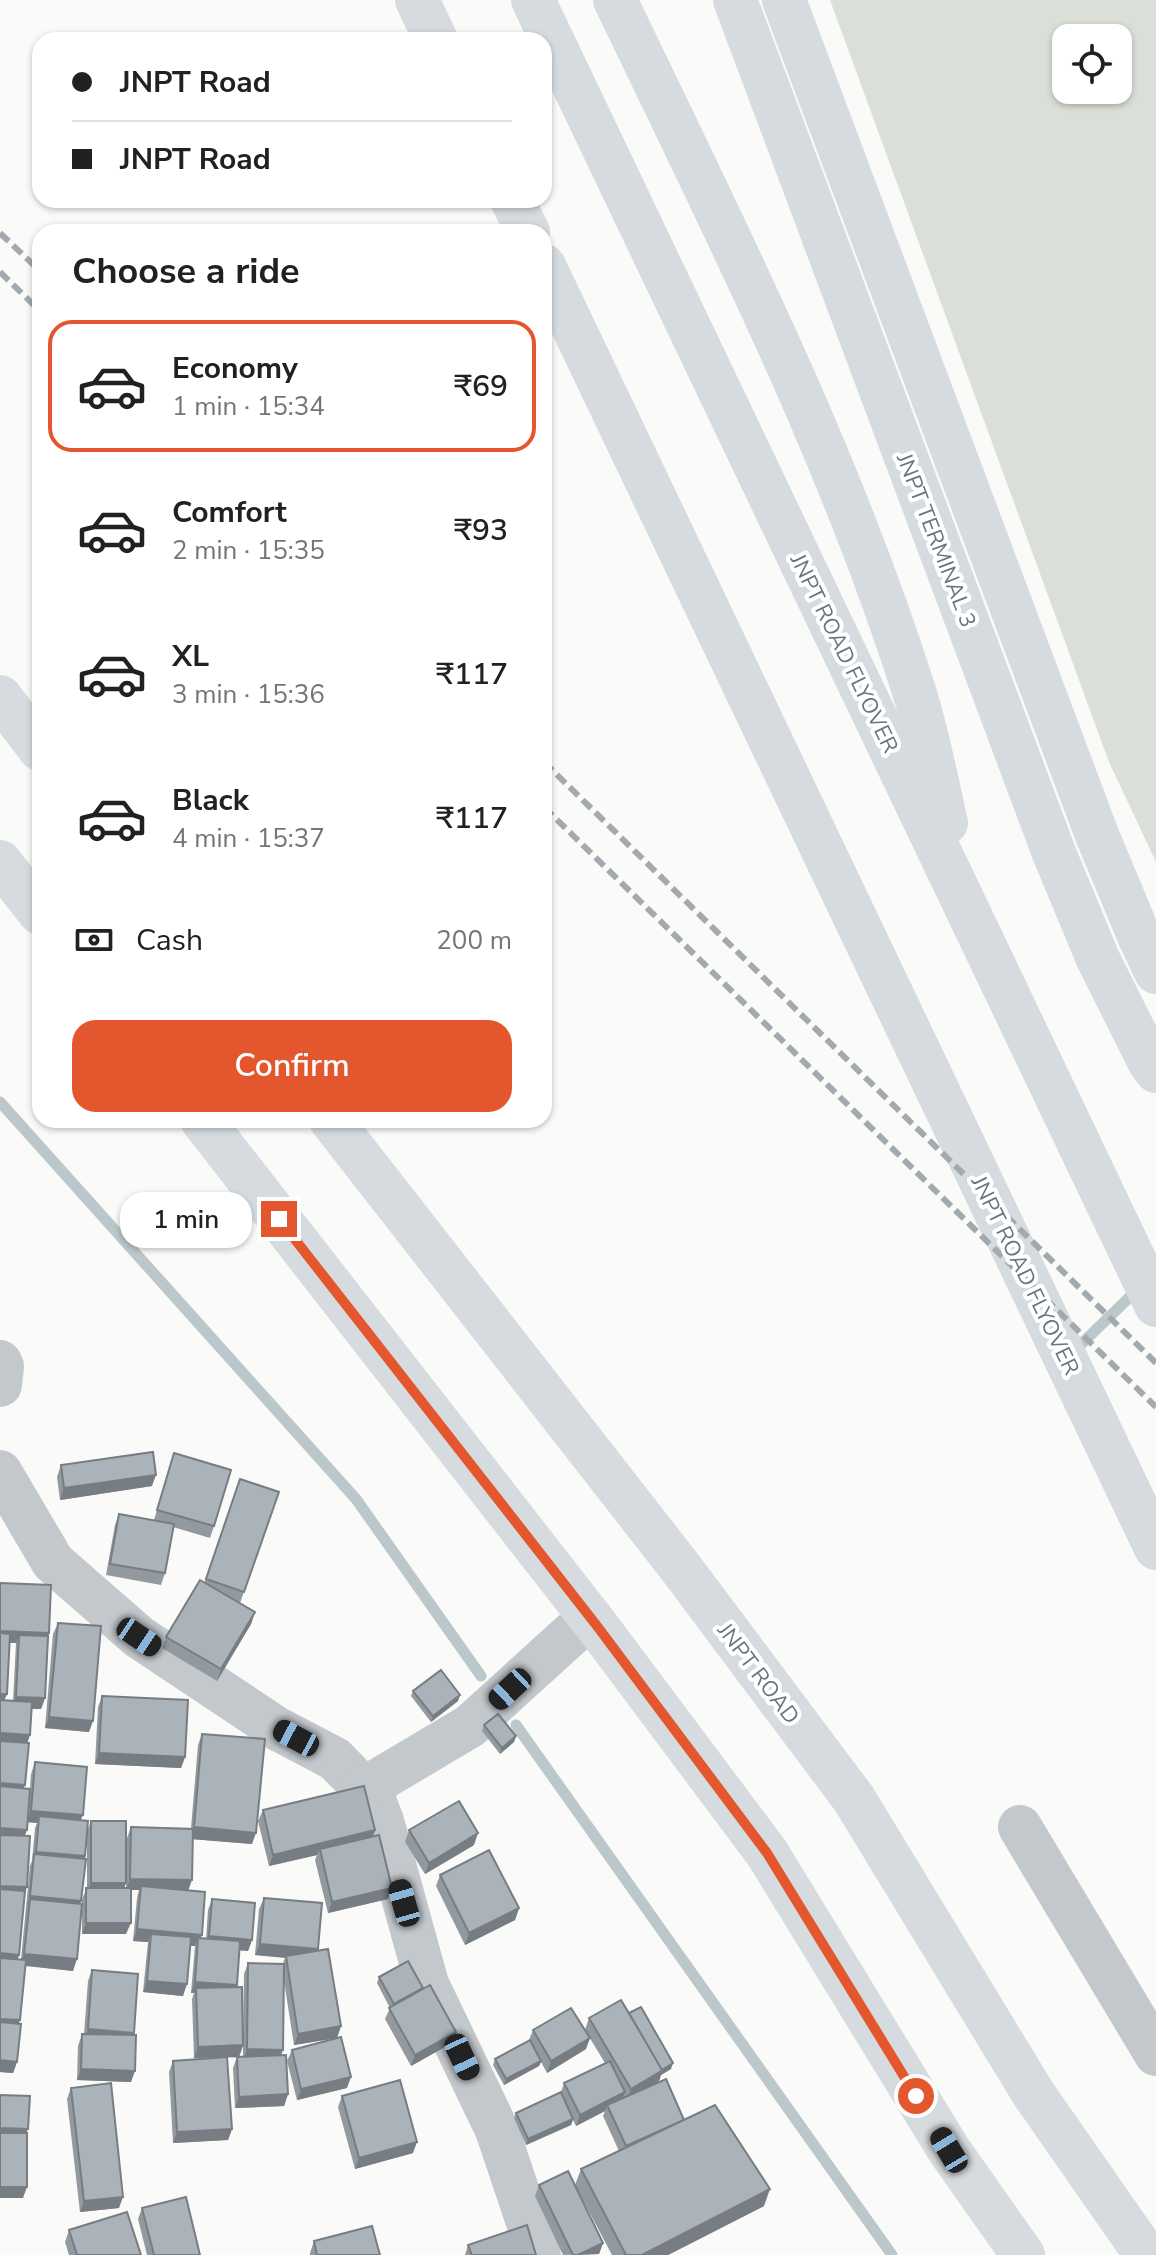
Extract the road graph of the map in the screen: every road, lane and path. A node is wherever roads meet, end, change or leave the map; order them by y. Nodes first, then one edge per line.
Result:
1 (417, 0) edge
2 (533, 0) edge
3 (615, 0) edge
4 (735, 0) edge
5 (784, 0) edge
6 (432, 32) edge
7 (548, 32) edge
8 (552, 40) edge
9 (552, 283) edge
10 (0, 697) edge
11 (32, 739) edge
12 (0, 862) edge
13 (32, 903) edge
14 (968, 911) junction
15 (1156, 972) edge
16 (1156, 1071) edge
17 (208, 1128) edge
18 (337, 1128) edge
19 (1156, 1305) edge
20 (0, 1362) edge
21 (0, 1385) edge
22 (0, 1472) edge
23 (1156, 1548) edge
24 (590, 1617) junction
25 (364, 1789) junction
26 (1020, 1827) dead end
27 (1156, 2054) edge
28 (539, 2255) edge
29 (1023, 2255) edge
30 (1146, 2255) edge

1 - 6 main road
2 - 7 main road, JNPT ROAD FLYOVER
3 - 14 main road
4 - 16 main road, JNPT TERMINAL 3
5 - 15 main road, JNPT TERMINAL 3
8 - 14 main road, JNPT ROAD FLYOVER
9 - 23 main road, JNPT ROAD FLYOVER
10 - 11 main road
12 - 13 main road
14 - 19 main road, JNPT ROAD FLYOVER
17 - 24 main road
18 - 30 main road, JNPT ROAD
20 - 21 street
22 - 25 street
24 - 25 street
24 - 29 main road
25 - 28 street
26 - 27 street

